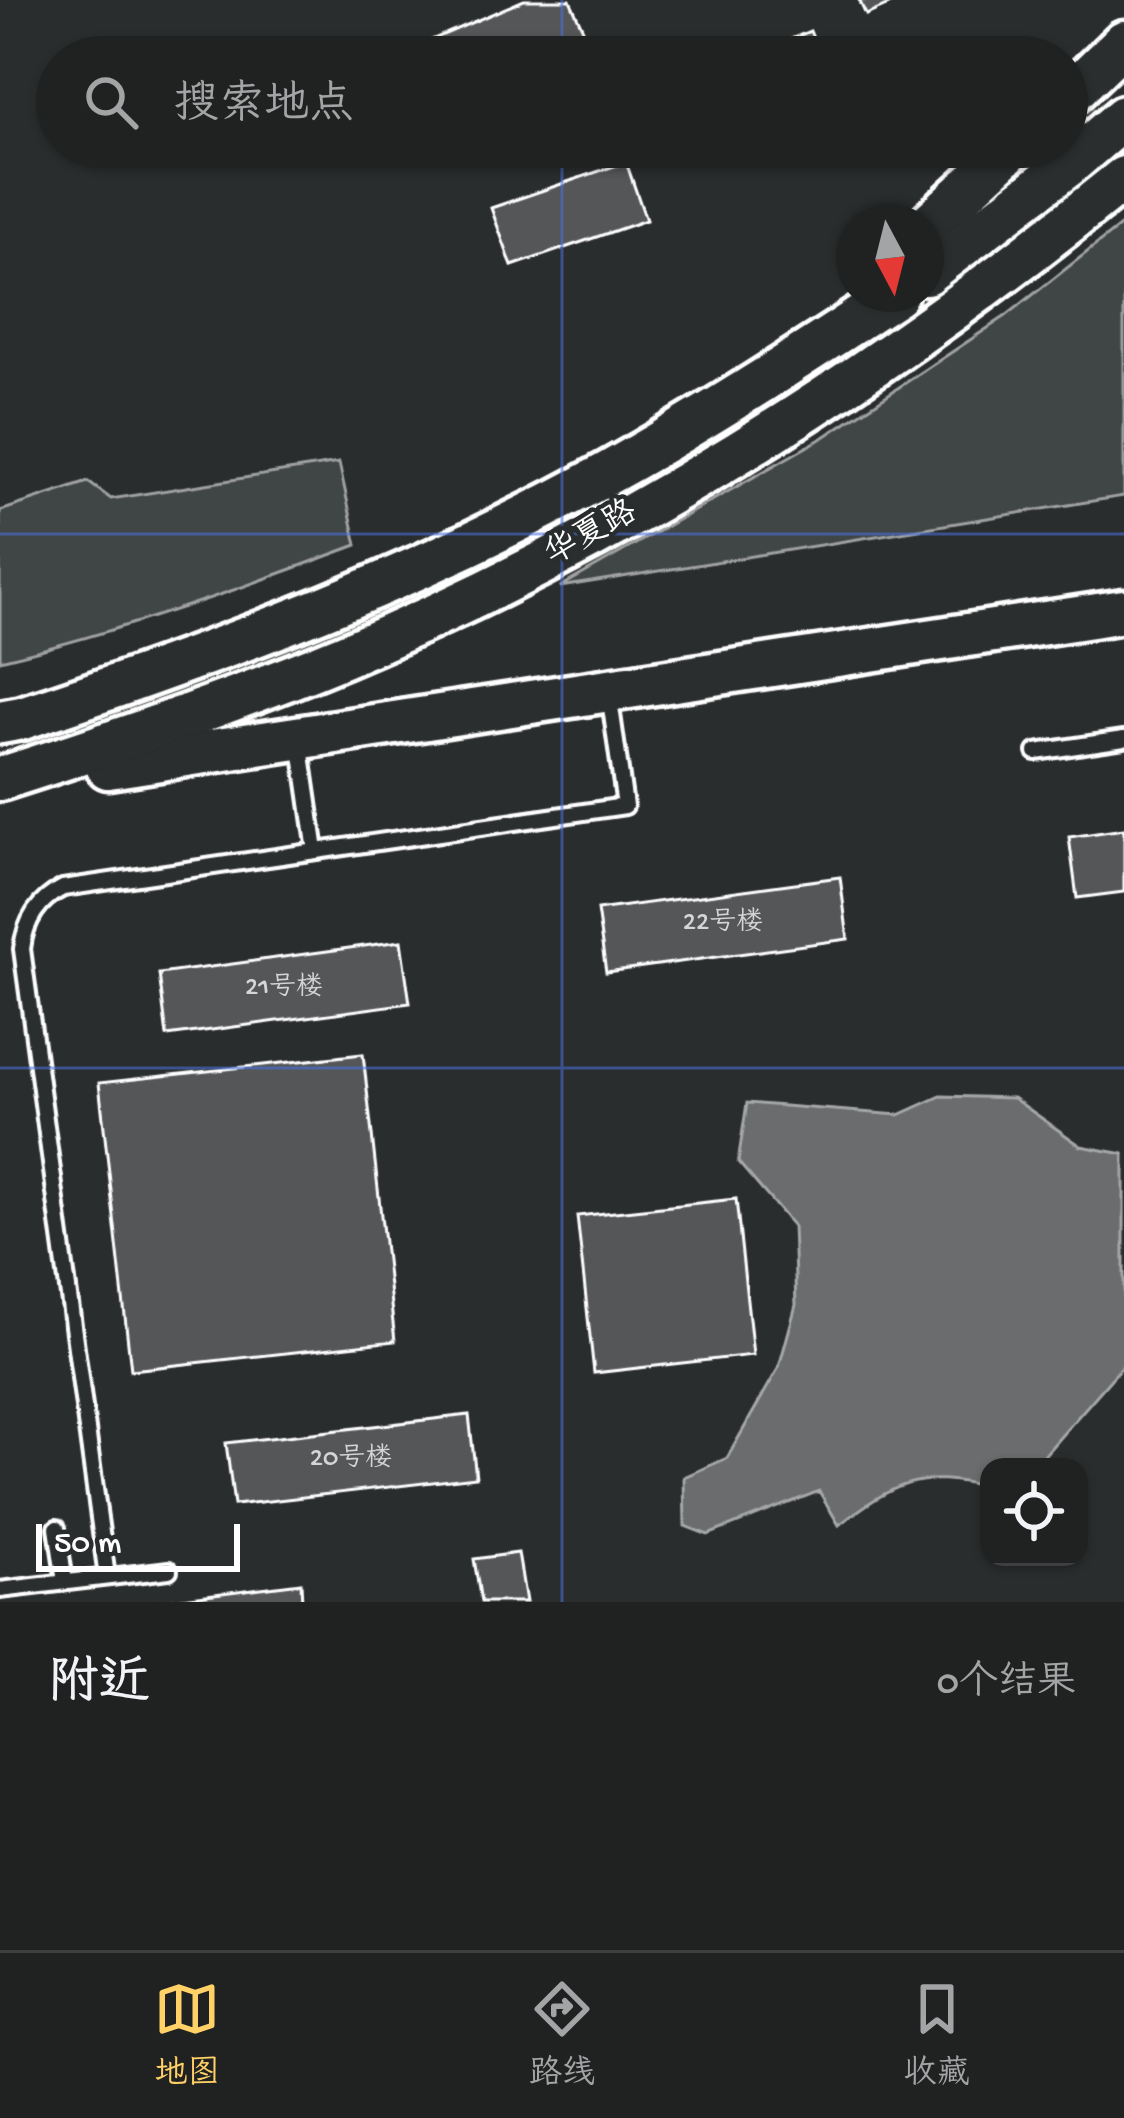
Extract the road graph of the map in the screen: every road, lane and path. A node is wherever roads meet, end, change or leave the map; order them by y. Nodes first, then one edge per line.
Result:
1 (1124, 43) edge
2 (1088, 78) edge
3 (1124, 117) edge
4 (1088, 148) edge
5 (990, 168) edge
6 (1064, 168) edge
7 (1124, 178) edge
8 (944, 210) edge
9 (944, 259) edge
10 (836, 310) edge
11 (869, 312) edge
12 (744, 394) junction
13 (1124, 611) edge
14 (609, 689) junction
15 (0, 722) edge
16 (300, 736) junction
17 (1124, 739) edge
18 (1036, 752) dead end
19 (0, 781) edge
20 (316, 851) junction
21 (57, 1528) dead end
22 (169, 1570) dead end
23 (106, 1577) junction
24 (65, 1582) junction
25 (0, 1590) edge

1 - 2 main road
3 - 4 main road
5 - 8 main road
6 - 9 main road
7 - 19 main road, 华夏路
10 - 12 main road
11 - 12 main road, 华夏路
12 - 15 main road, 华夏路
13 - 14 main road
14 - 16 main road
14 - 20 lane
16 - 19 main road
16 - 20 lane
17 - 18 lane
20 - 23 lane
21 - 24 lane
22 - 23 lane
23 - 24 lane
24 - 25 lane

